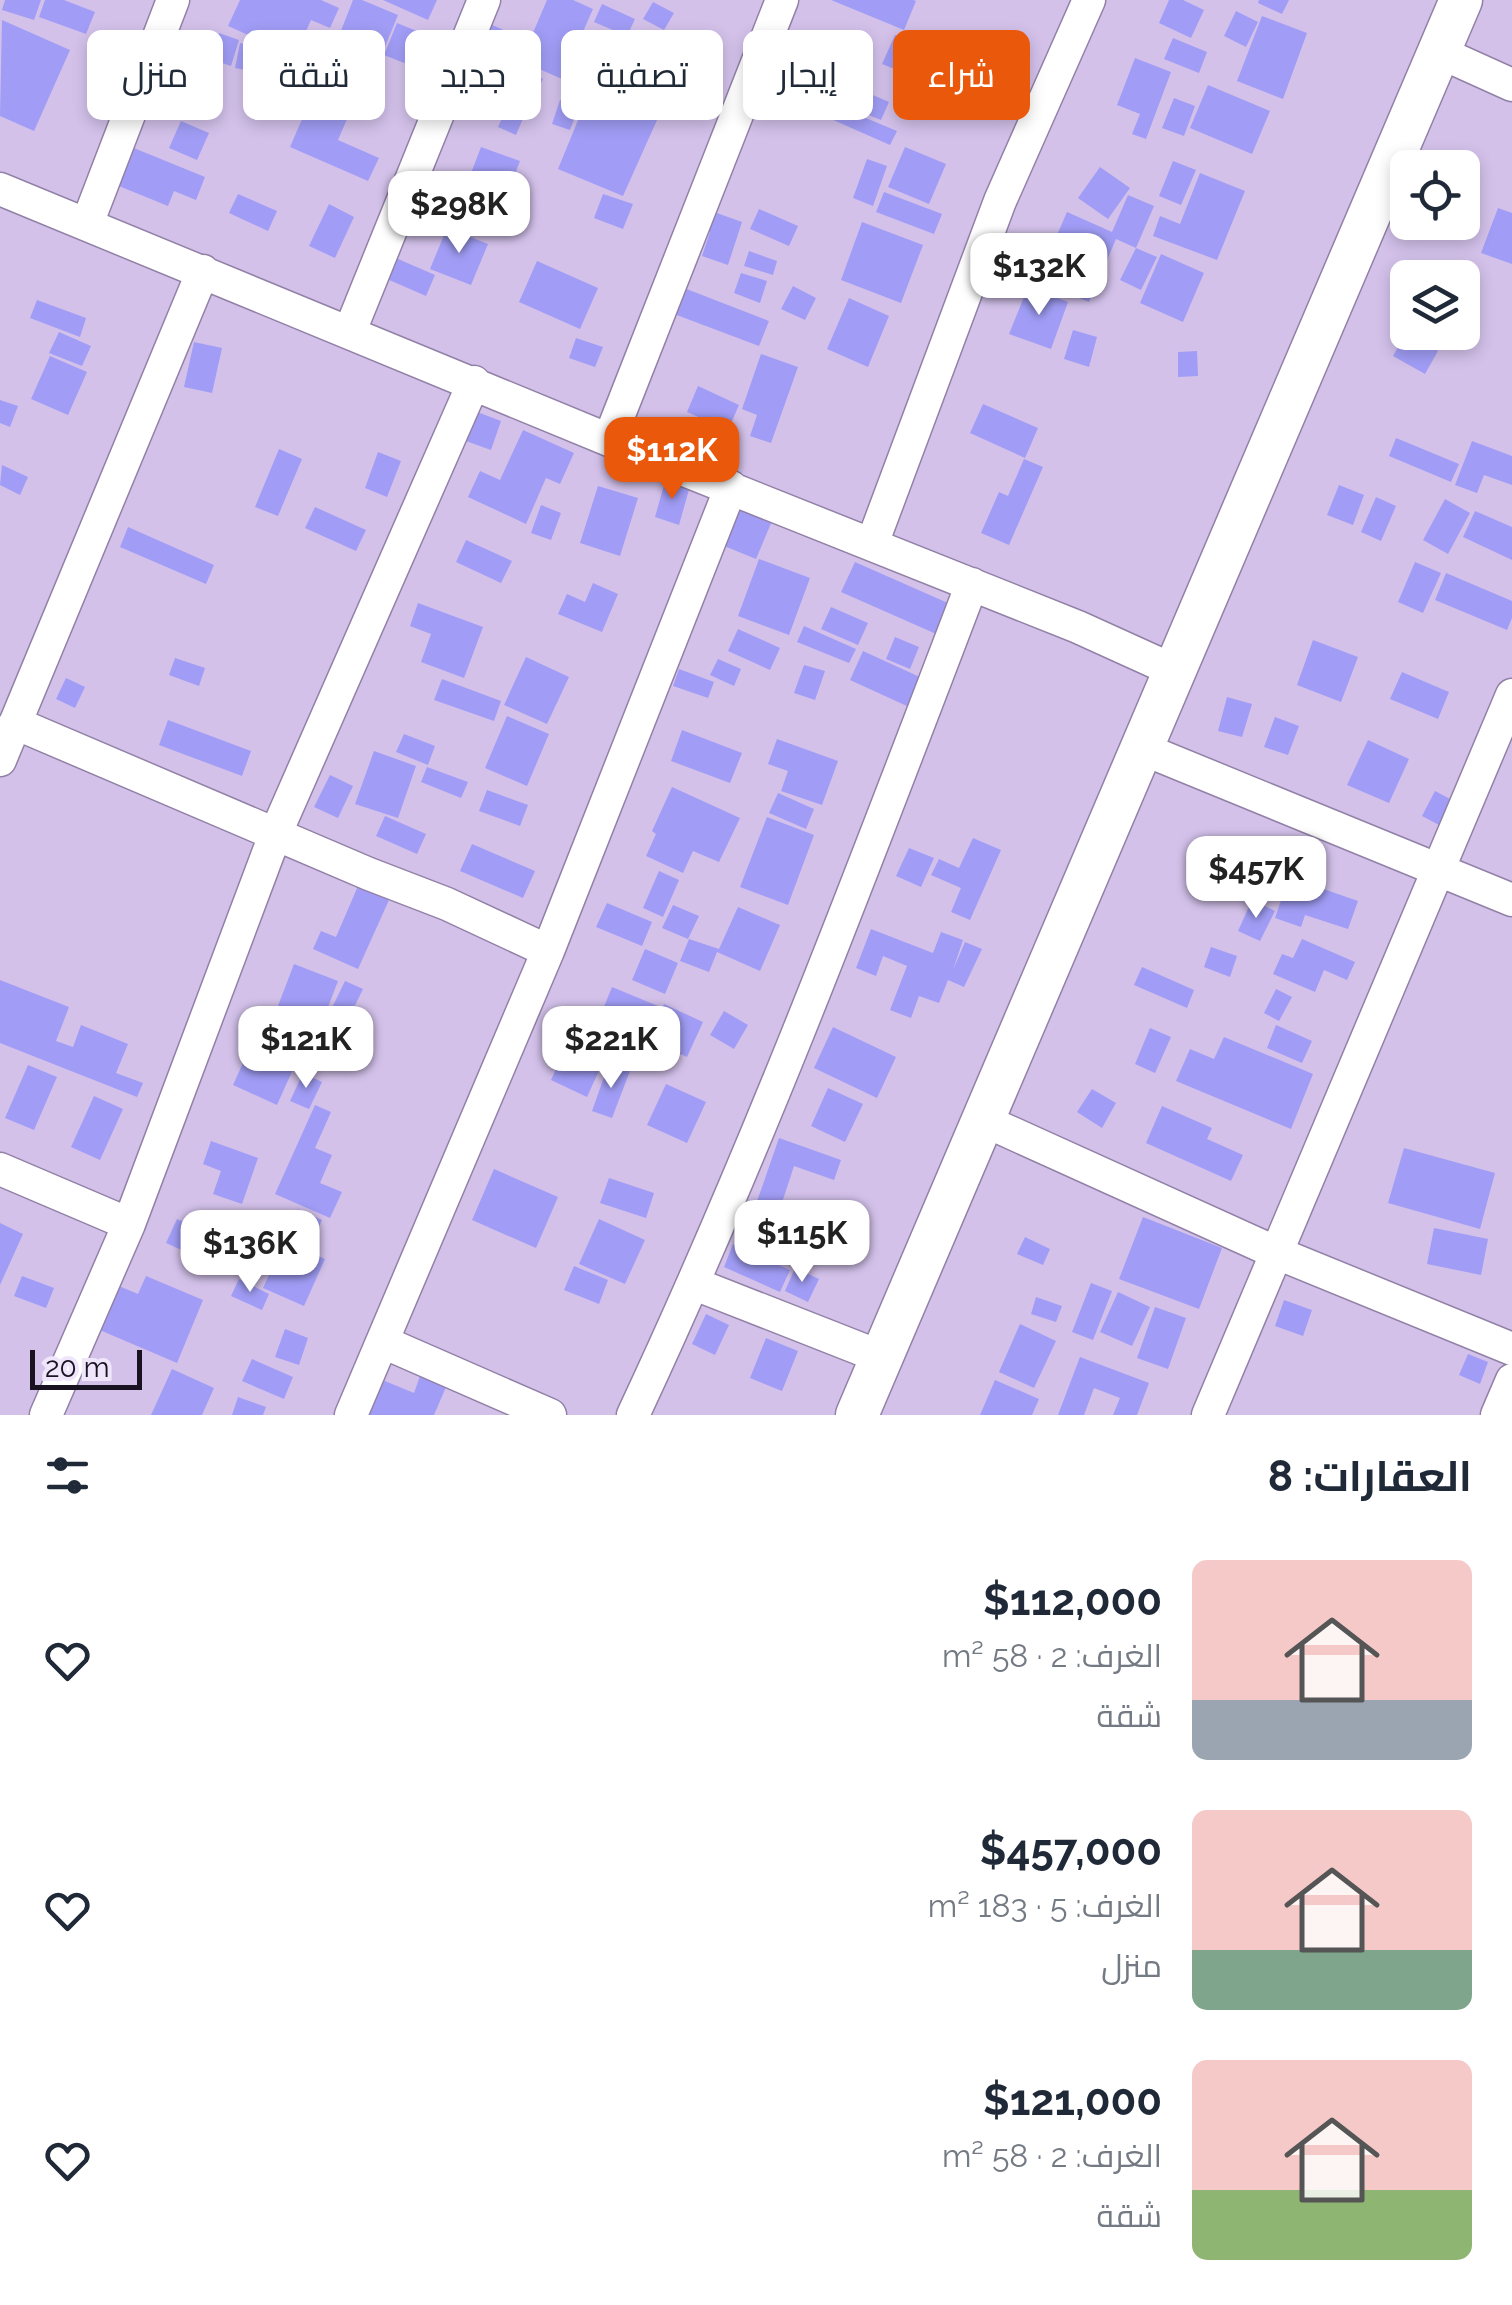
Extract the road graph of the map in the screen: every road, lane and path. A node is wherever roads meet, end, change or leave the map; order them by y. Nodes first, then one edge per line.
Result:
1 (173, 0) edge
2 (484, 0) edge
3 (782, 0) edge
4 (1089, 0) edge
5 (1462, 0) edge
6 (1439, 52) junction
7 (1512, 85) edge
8 (0, 189) edge
9 (86, 224) junction
10 (203, 271) junction
11 (350, 332) junction
12 (474, 382) junction
13 (609, 440) junction
14 (731, 486) junction
15 (872, 544) junction
16 (972, 584) junction
17 (1175, 670) junction
18 (1512, 696) edge
19 (15, 723) junction
20 (1144, 749) junction
21 (0, 760) edge
22 (275, 834) junction
23 (1439, 868) junction
24 (1512, 900) edge
25 (548, 951) junction
26 (984, 1120) junction
27 (0, 1169) edge
28 (129, 1224) junction
29 (1277, 1253) junction
30 (695, 1284) junction
31 (384, 1342) junction
32 (1512, 1349) edge
33 (881, 1357) junction
34 (1512, 1380) edge
35 (46, 1415) edge
36 (351, 1415) edge
37 (550, 1415) edge
38 (634, 1415) edge
39 (857, 1415) edge
40 (1208, 1415) edge
41 (1497, 1415) edge

1 - 9 street
2 - 11 street
3 - 13 street
4 - 15 street
5 - 6 street
6 - 7 street
6 - 17 street
8 - 9 street
9 - 10 street
10 - 11 street
10 - 19 street
11 - 12 street
12 - 13 street
12 - 22 street
13 - 14 street
14 - 15 street
14 - 25 street
15 - 16 street
16 - 17 street
16 - 30 street
17 - 20 street
18 - 23 street
19 - 21 street
19 - 22 street
20 - 23 street
20 - 26 street
22 - 25 street
22 - 28 street
23 - 24 street
23 - 29 street
25 - 31 street
26 - 29 street
26 - 33 street
27 - 28 street
28 - 35 street
29 - 32 street
29 - 40 street
30 - 33 street
30 - 38 street
31 - 36 street
31 - 37 street
33 - 39 street
34 - 41 street

